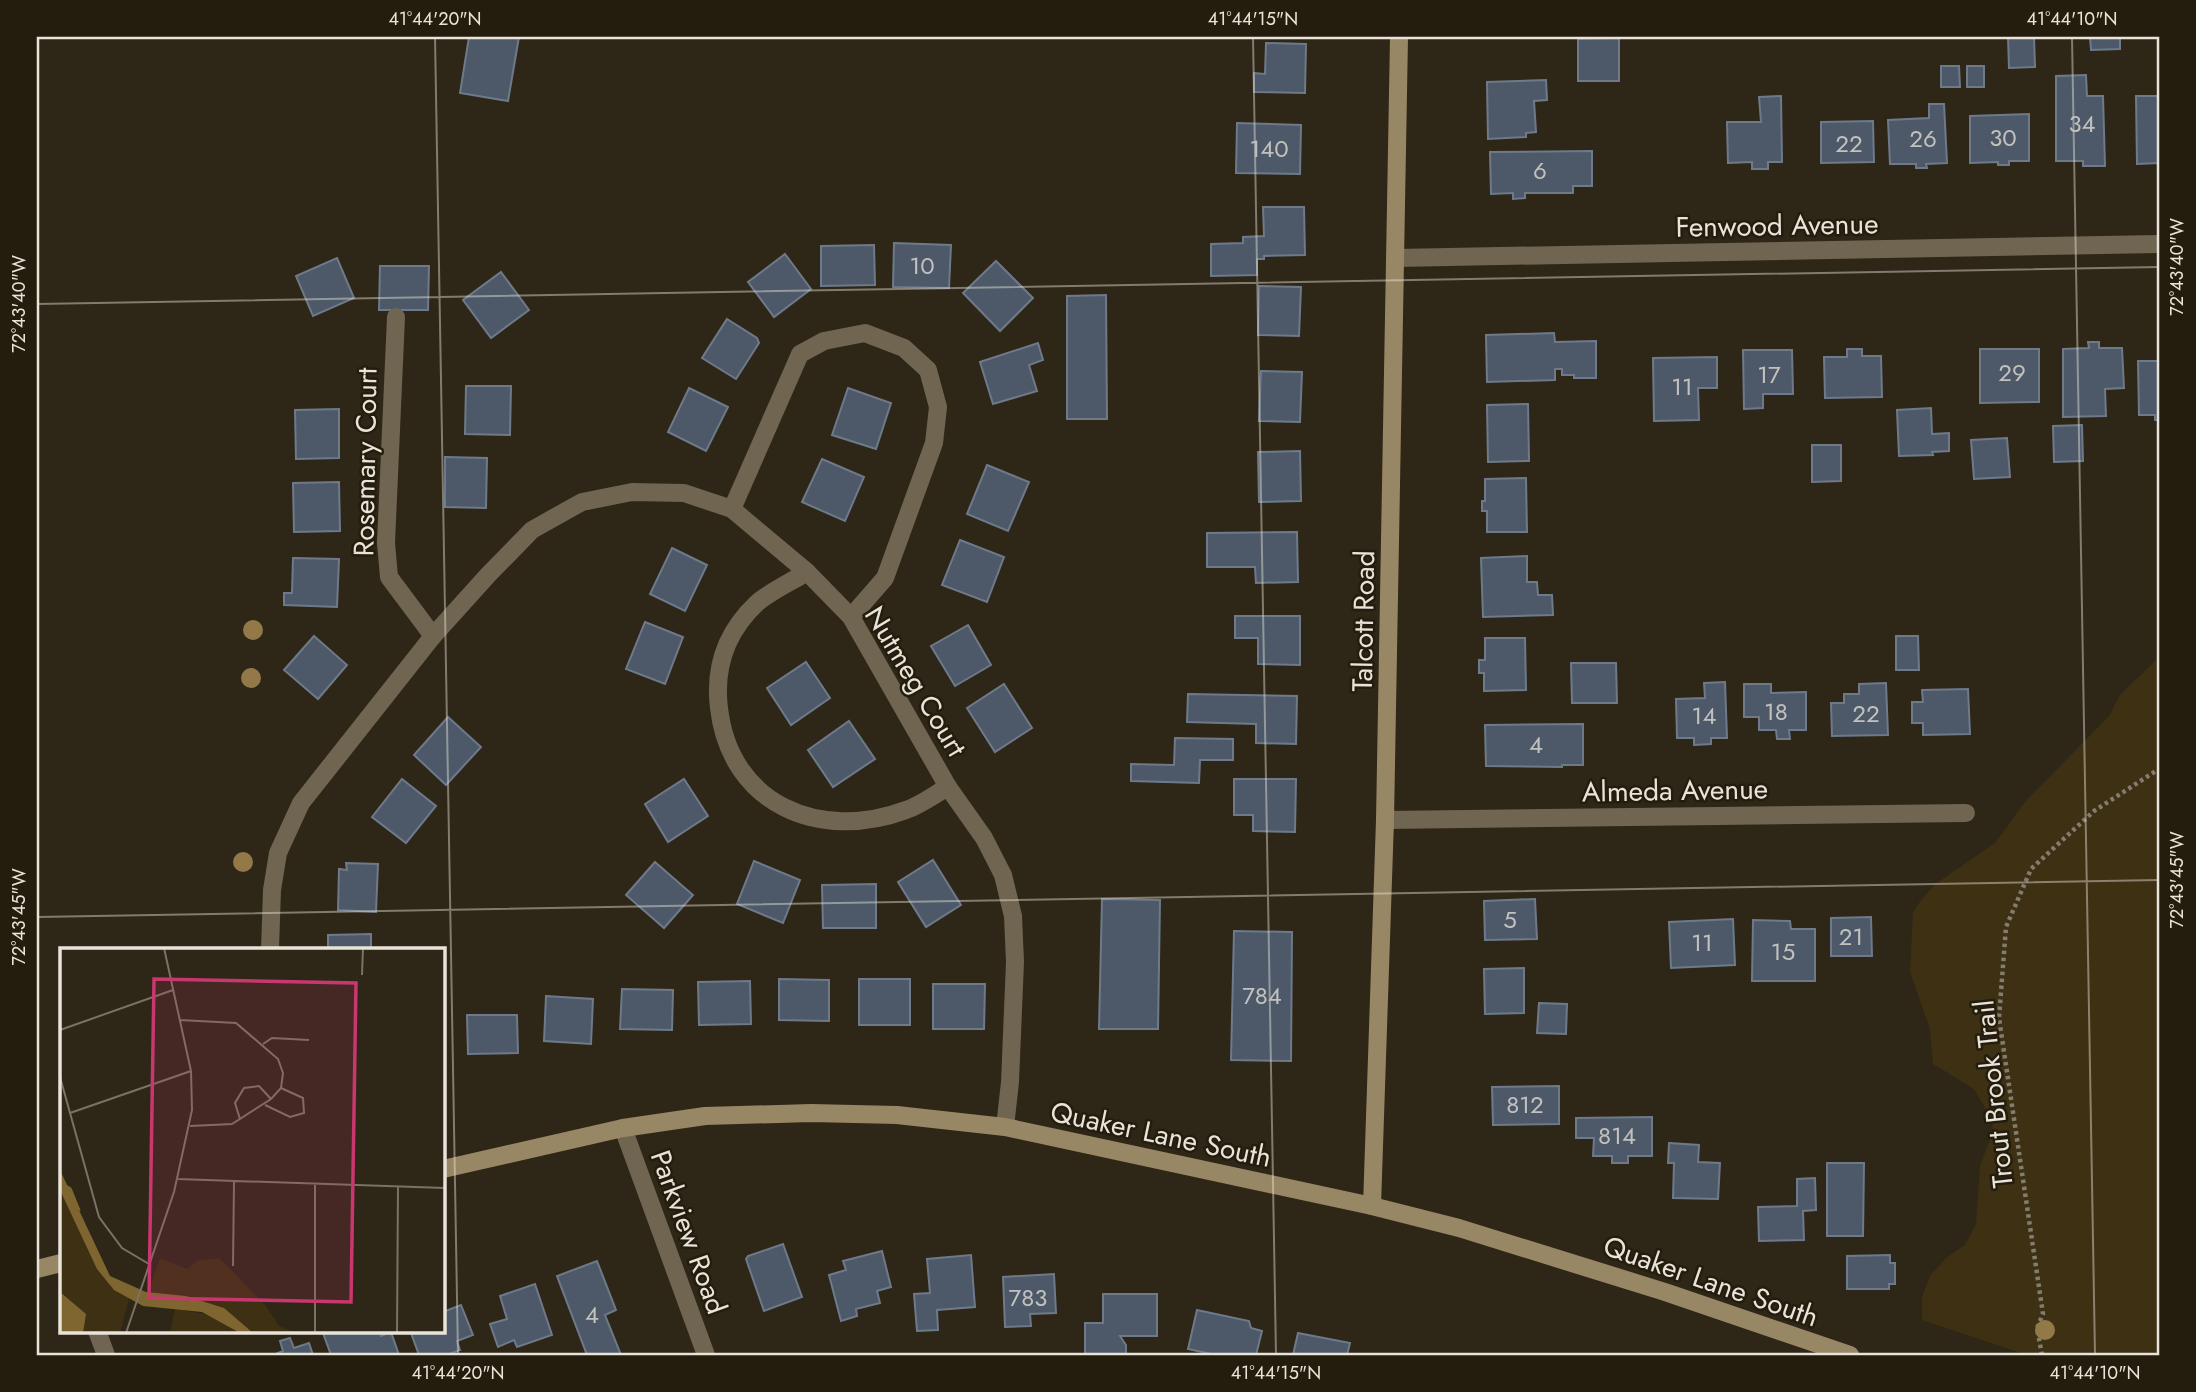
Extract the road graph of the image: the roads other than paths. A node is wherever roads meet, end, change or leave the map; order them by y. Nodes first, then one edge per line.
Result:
1 (1399, 37) edge
2 (2159, 244) edge
3 (1396, 258) junction
4 (396, 317) dead end
5 (732, 509) junction
6 (807, 572) junction
7 (851, 617) junction
8 (433, 636) junction
9 (948, 787) junction
10 (1966, 813) dead end
11 (1385, 820) junction
12 (270, 948) edge
13 (1005, 1127) junction
14 (623, 1128) junction
15 (444, 1169) edge
16 (1372, 1206) junction
17 (60, 1263) edge
18 (37, 1269) edge
19 (97, 1332) edge
20 (106, 1355) edge
21 (706, 1355) edge
22 (1850, 1355) edge

1 - 3 main road, Talcott Road
2 - 3 street, Fenwood Avenue
3 - 11 main road, Talcott Road
4 - 8 street, Rosemary Court
5 - 6 street, Nutmeg Court
5 - 7 street
5 - 8 street, Nutmeg Court
6 - 7 street, Nutmeg Court
6 - 9 street
7 - 9 street, Nutmeg Court
8 - 12 street, Nutmeg Court
9 - 13 street, Nutmeg Court
10 - 11 street, Almeda Avenue
11 - 16 main road, Talcott Road
13 - 14 main road, Quaker Lane South
13 - 16 main road, Quaker Lane South
14 - 15 main road, Quaker Lane South
14 - 21 street, Parkview Road
16 - 22 main road, Quaker Lane South
17 - 18 main road
19 - 20 street

